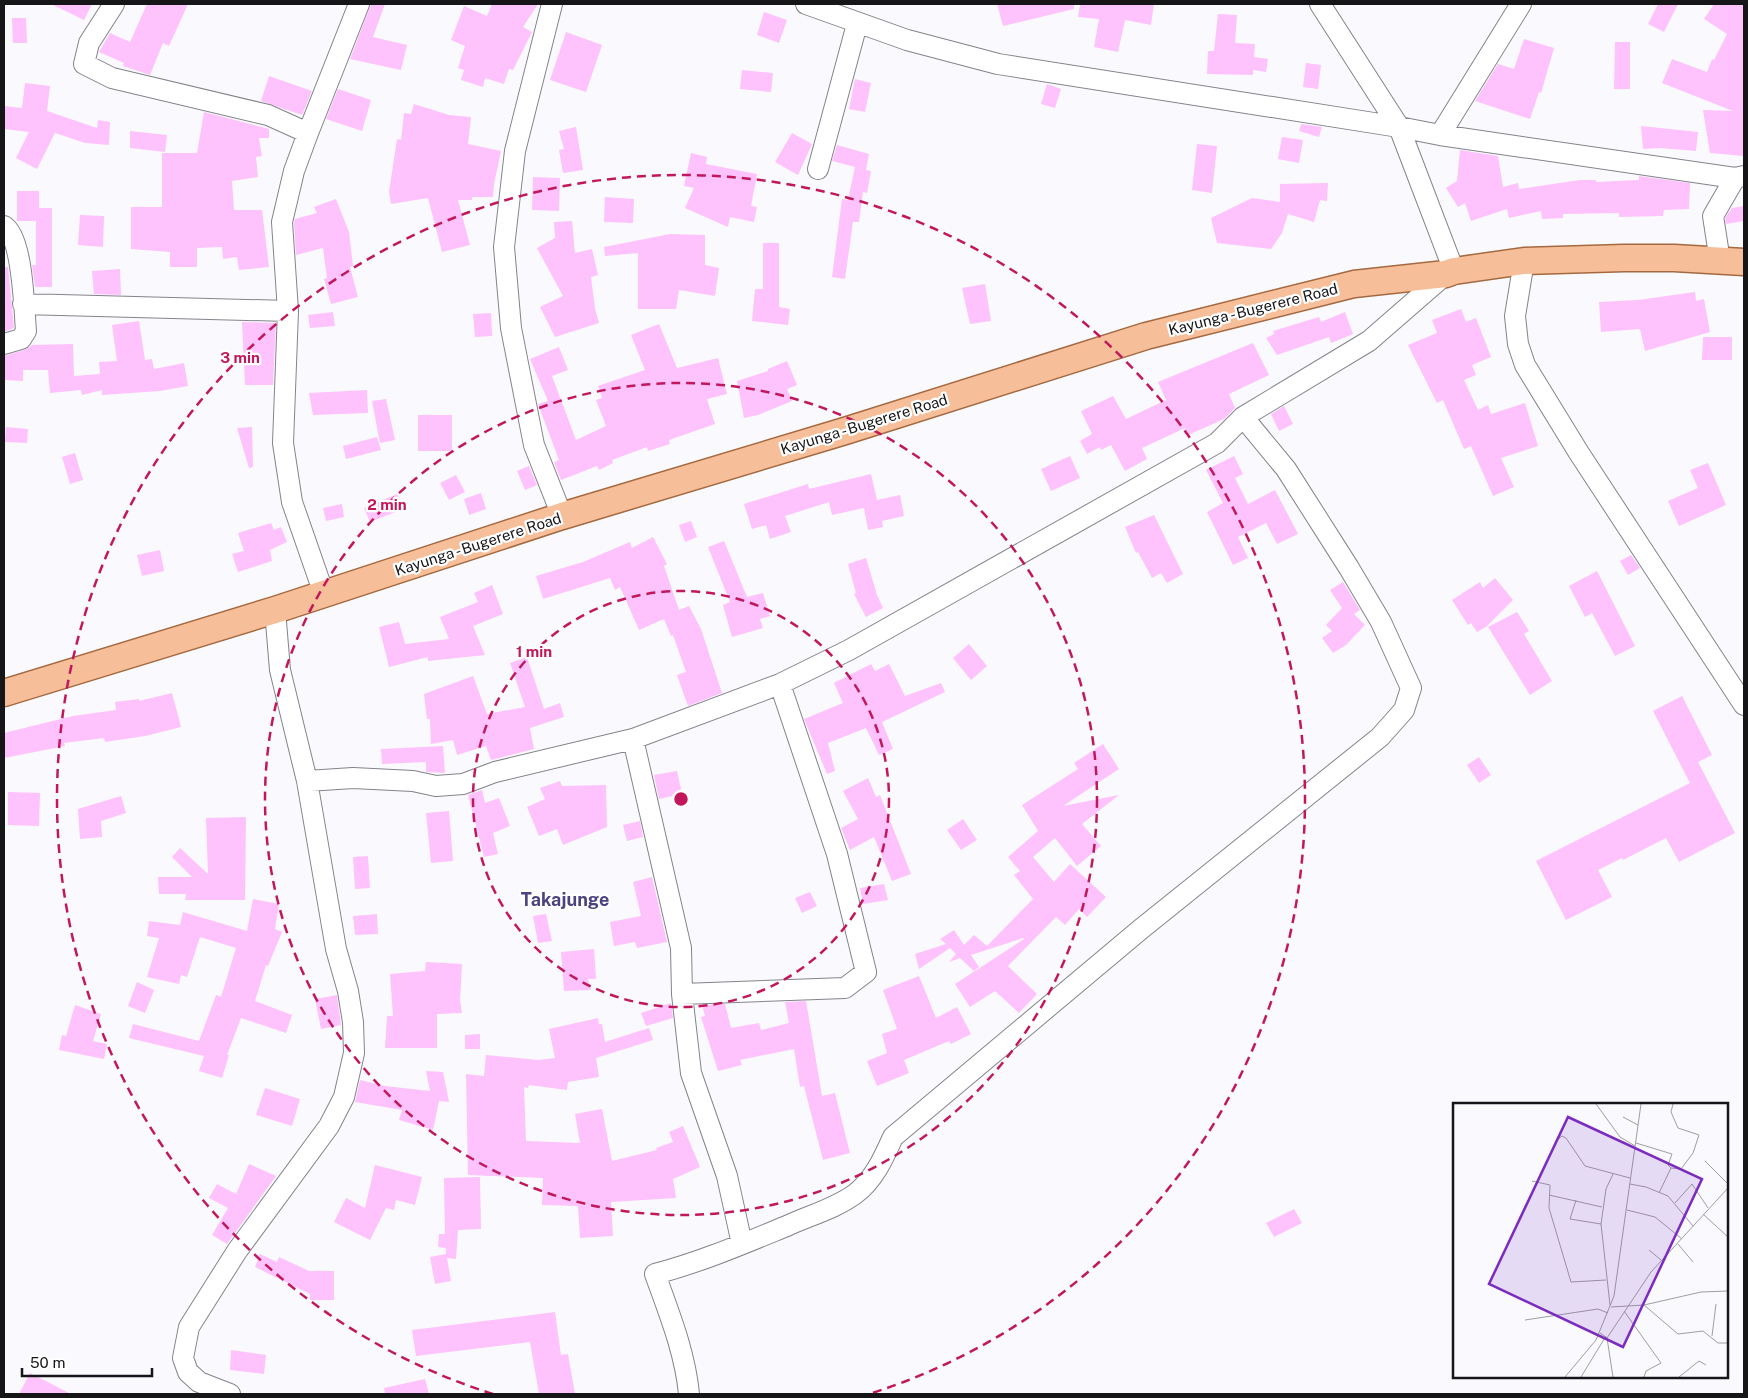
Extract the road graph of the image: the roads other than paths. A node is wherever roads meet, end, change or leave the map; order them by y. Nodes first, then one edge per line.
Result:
1 (114, 4) edge
2 (358, 4) edge
3 (552, 4) edge
4 (806, 4) edge
5 (1320, 4) edge
6 (1521, 4) edge
7 (857, 24) junction
8 (1399, 126) junction
9 (308, 133) junction
10 (1440, 135) junction
11 (818, 169) dead end
12 (1737, 186) edge
13 (4, 226) edge
14 (1524, 261) junction
15 (1732, 262) edge
16 (1450, 273) junction
17 (23, 304) junction
18 (288, 311) junction
19 (4, 344) edge
20 (1243, 417) junction
21 (562, 516) junction
22 (324, 594) junction
23 (275, 610) junction
24 (780, 684) junction
25 (4, 693) edge
26 (1744, 705) edge
27 (633, 739) junction
28 (307, 781) junction
29 (682, 994) junction
30 (742, 1244) junction
31 (230, 1394) edge
32 (689, 1394) edge

1 - 9 street
2 - 9 street
3 - 21 street
4 - 7 street
5 - 8 street
6 - 10 street
7 - 8 street
7 - 11 street
8 - 10 street
8 - 16 street
9 - 18 street
10 - 12 street
12 - 15 street
13 - 17 street
14 - 15 main road, Kayunga - Bugerere Road
14 - 16 main road, Kayunga - Bugerere Road
14 - 26 street
16 - 20 street
16 - 21 main road, Kayunga - Bugerere Road
17 - 18 street
17 - 19 street
18 - 22 street
20 - 24 street
20 - 30 street
21 - 22 main road, Kayunga - Bugerere Road
22 - 23 main road, Kayunga - Bugerere Road
23 - 25 main road, Kayunga - Bugerere Road
23 - 28 street
24 - 27 street
24 - 29 street
27 - 28 street
27 - 29 street
28 - 31 street
29 - 30 street
30 - 32 street

